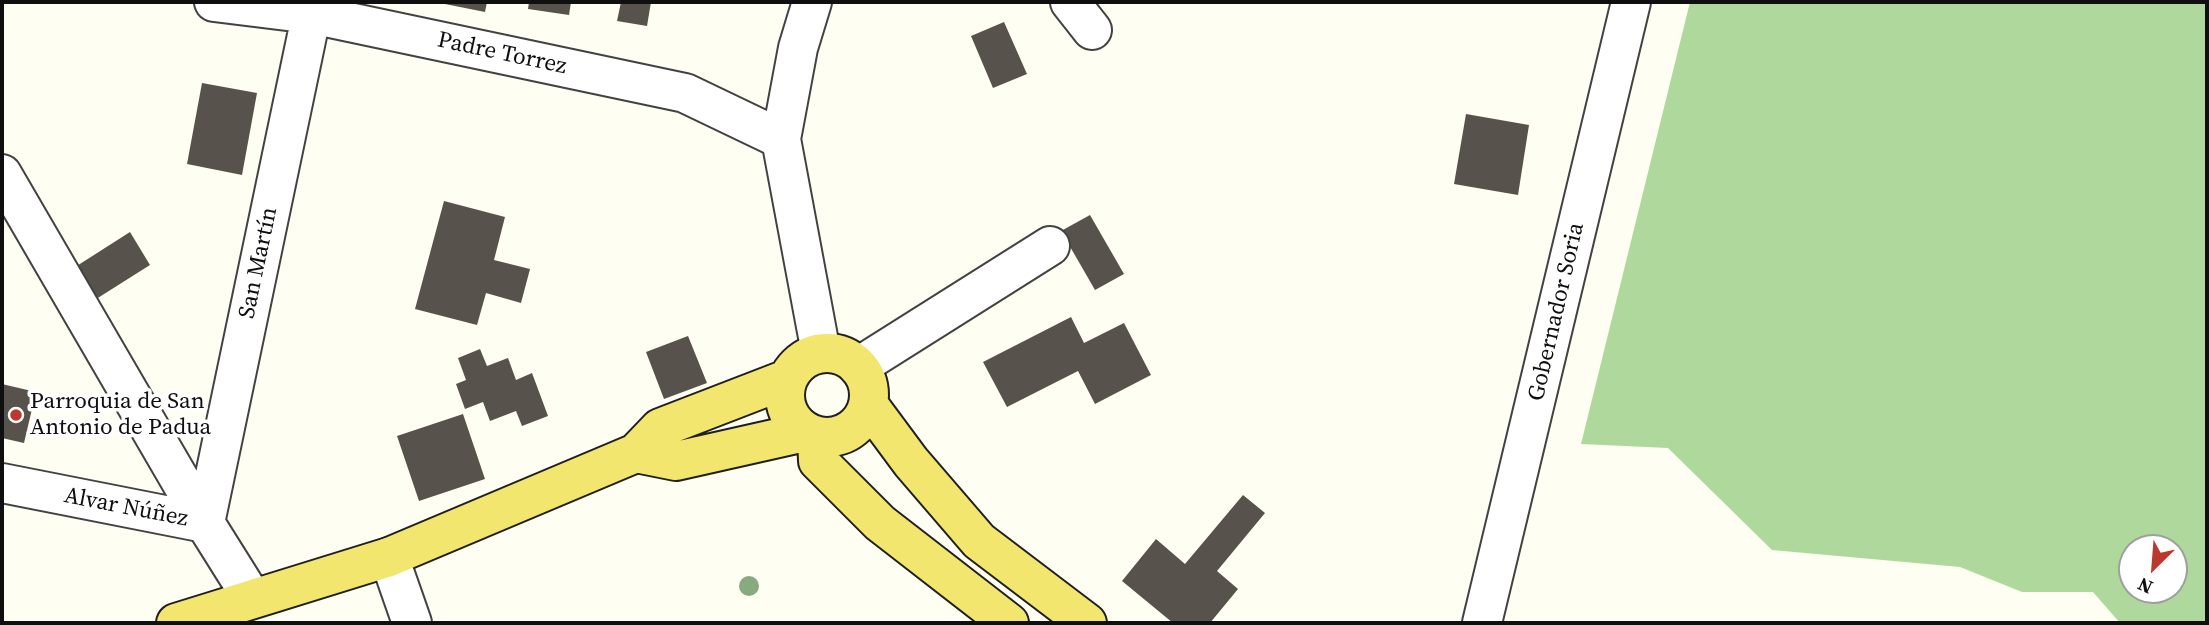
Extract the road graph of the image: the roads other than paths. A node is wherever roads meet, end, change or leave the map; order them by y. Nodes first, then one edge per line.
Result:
1 (214, 2) edge
2 (811, 2) edge
3 (1631, 2) edge
4 (312, 8) edge
5 (781, 139) junction
6 (2, 174) edge
7 (1050, 246) dead end
8 (821, 353) junction
9 (858, 367) junction
10 (788, 379) junction
11 (868, 404) junction
12 (811, 434) junction
13 (636, 453) junction
14 (2, 483) edge
15 (205, 523) junction
16 (389, 557) junction
17 (252, 598) junction
18 (176, 623) edge
19 (412, 623) edge
20 (1009, 623) edge
21 (1087, 623) edge
22 (1482, 623) edge

1 - 4 street, Padre Torrez
2 - 5 street
3 - 22 street, Gobernador Soria
4 - 5 street, Padre Torrez
4 - 15 street, San Martín
5 - 8 street
6 - 15 street
7 - 9 street
8 - 9 main road
8 - 10 main road
9 - 11 main road
10 - 12 main road
10 - 13 main road
11 - 12 main road
11 - 21 main road
12 - 13 main road
12 - 20 main road
13 - 16 main road
14 - 15 street, Alvar Núñez
15 - 17 street, Alvar Núñez
16 - 17 main road
16 - 19 street
17 - 18 main road

